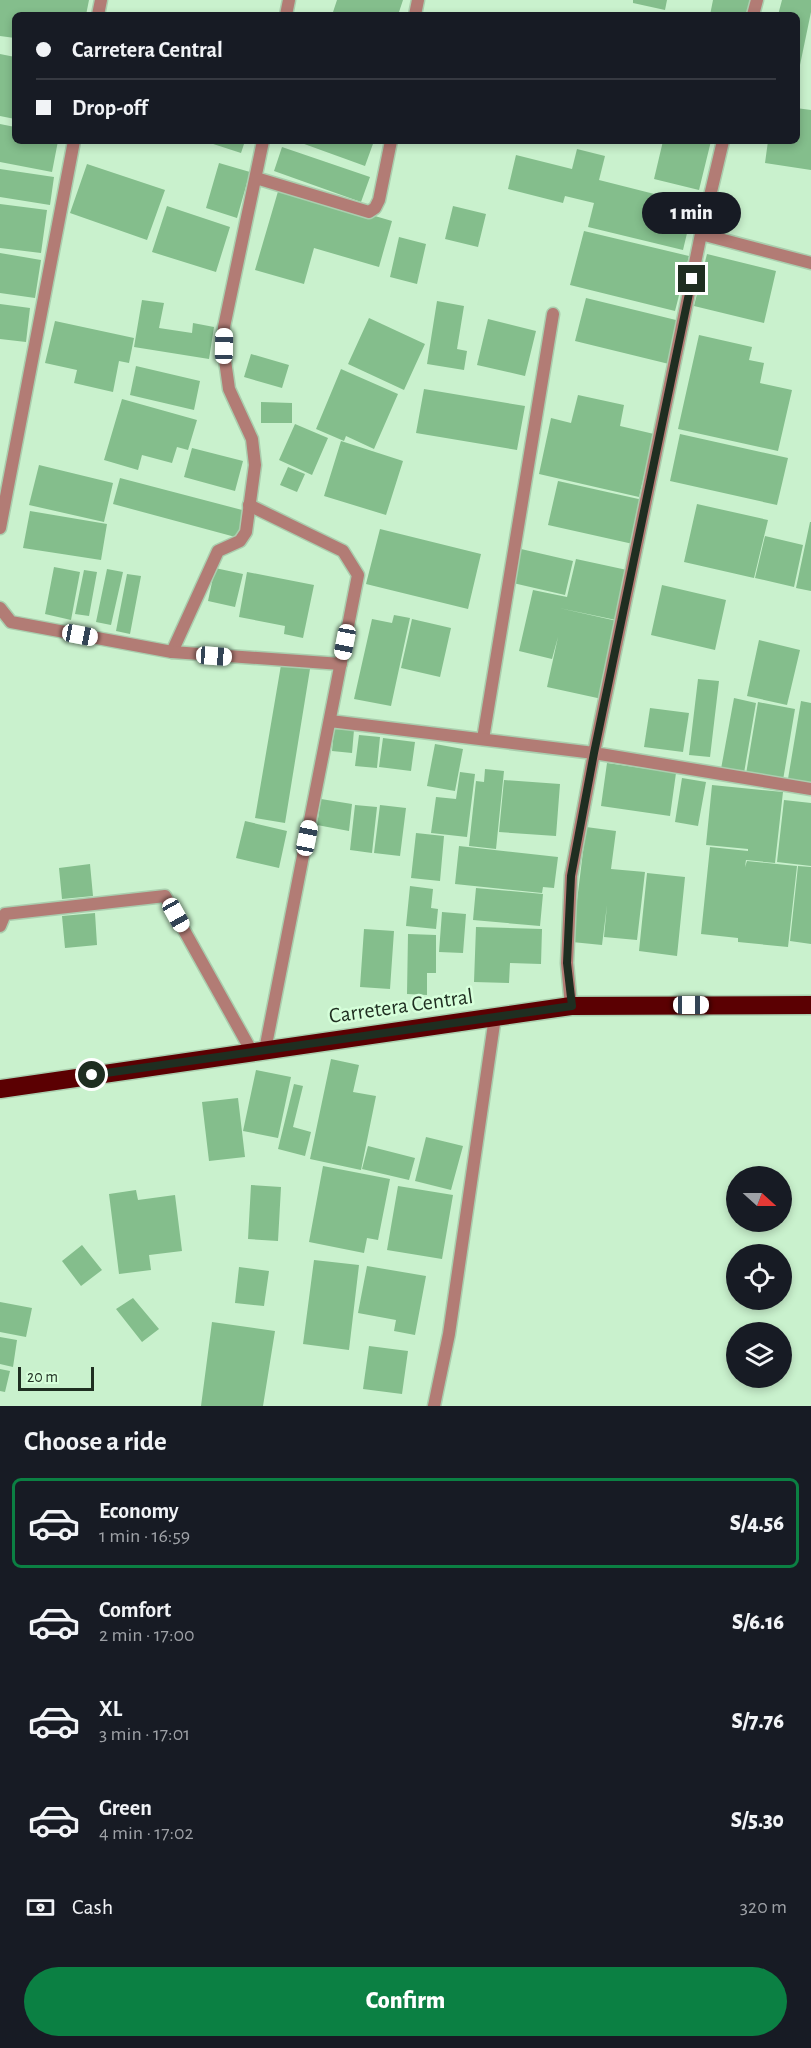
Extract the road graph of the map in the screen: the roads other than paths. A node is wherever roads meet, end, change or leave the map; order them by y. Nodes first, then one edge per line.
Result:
1 (73, 144) edge
2 (262, 144) edge
3 (390, 144) edge
4 (722, 144) edge
5 (256, 178) junction
6 (701, 234) junction
7 (811, 263) edge
8 (553, 314) dead end
9 (249, 505) junction
10 (0, 528) edge
11 (0, 608) edge
12 (172, 652) junction
13 (341, 664) junction
14 (330, 721) junction
15 (483, 739) junction
16 (594, 753) junction
17 (811, 789) edge
18 (0, 926) edge
19 (811, 1005) edge
20 (572, 1006) junction
21 (495, 1017) junction
22 (259, 1051) junction
23 (0, 1089) edge
24 (434, 1406) edge

1 - 10 street
2 - 5 street
3 - 5 street
4 - 6 street
5 - 9 street
6 - 7 street
6 - 16 street
8 - 15 street
9 - 12 street
9 - 13 street
11 - 12 street
12 - 13 street
13 - 14 street
14 - 15 street
14 - 22 street
15 - 16 street
16 - 17 street
16 - 20 street
18 - 22 street
19 - 20 highway, Carretera Central
20 - 21 highway, Carretera Central
21 - 22 highway, Carretera Central
21 - 24 street
22 - 23 highway, Carretera Central

